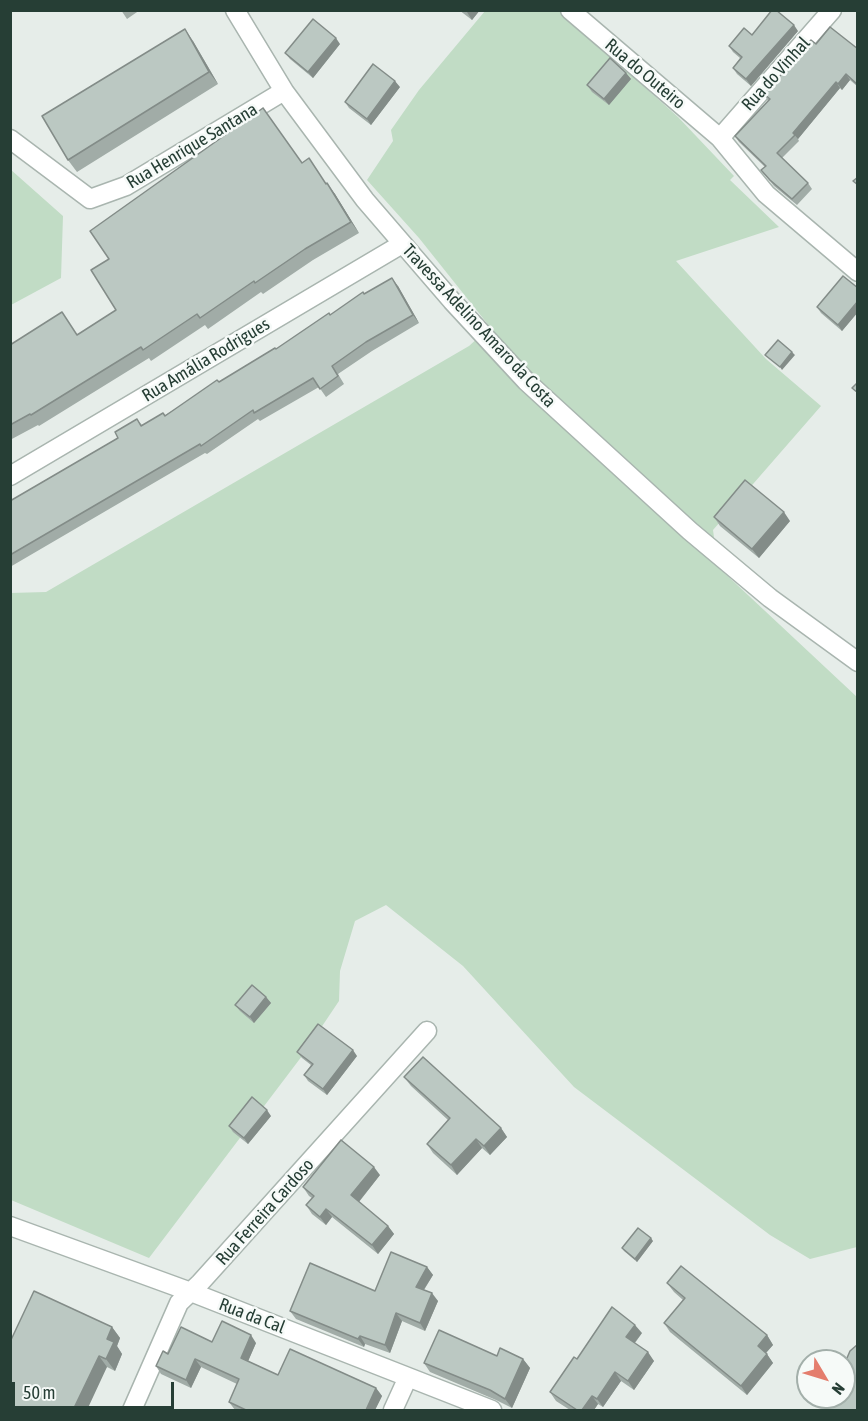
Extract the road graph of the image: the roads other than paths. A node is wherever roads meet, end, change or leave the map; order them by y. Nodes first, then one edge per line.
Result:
1 (236, 10) edge
2 (570, 10) edge
3 (832, 10) edge
4 (284, 91) junction
5 (720, 138) junction
6 (10, 139) edge
7 (402, 244) junction
8 (858, 272) edge
9 (10, 476) edge
10 (858, 662) edge
11 (427, 1031) dead end
12 (10, 1226) edge
13 (191, 1292) junction
14 (408, 1377) junction
15 (132, 1410) edge
16 (393, 1410) edge
17 (492, 1410) edge

1 - 4 street, Travessa Adelino Amaro da Costa
2 - 5 street, Rua do Outeiro
3 - 5 street, Rua do Vinhal
4 - 6 street, Rua Henrique Santana
4 - 7 street, Travessa Adelino Amaro da Costa
5 - 8 street, Rua do Outeiro
7 - 9 street, Rua Amália Rodrigues
7 - 10 street, Travessa Adelino Amaro da Costa
11 - 13 street, Rua Ferreira Cardoso
12 - 13 street, Rua da Cal
13 - 14 street, Rua da Cal
13 - 15 street, Rua Ferreira Cardoso
14 - 16 street
14 - 17 street, Rua da Cal

